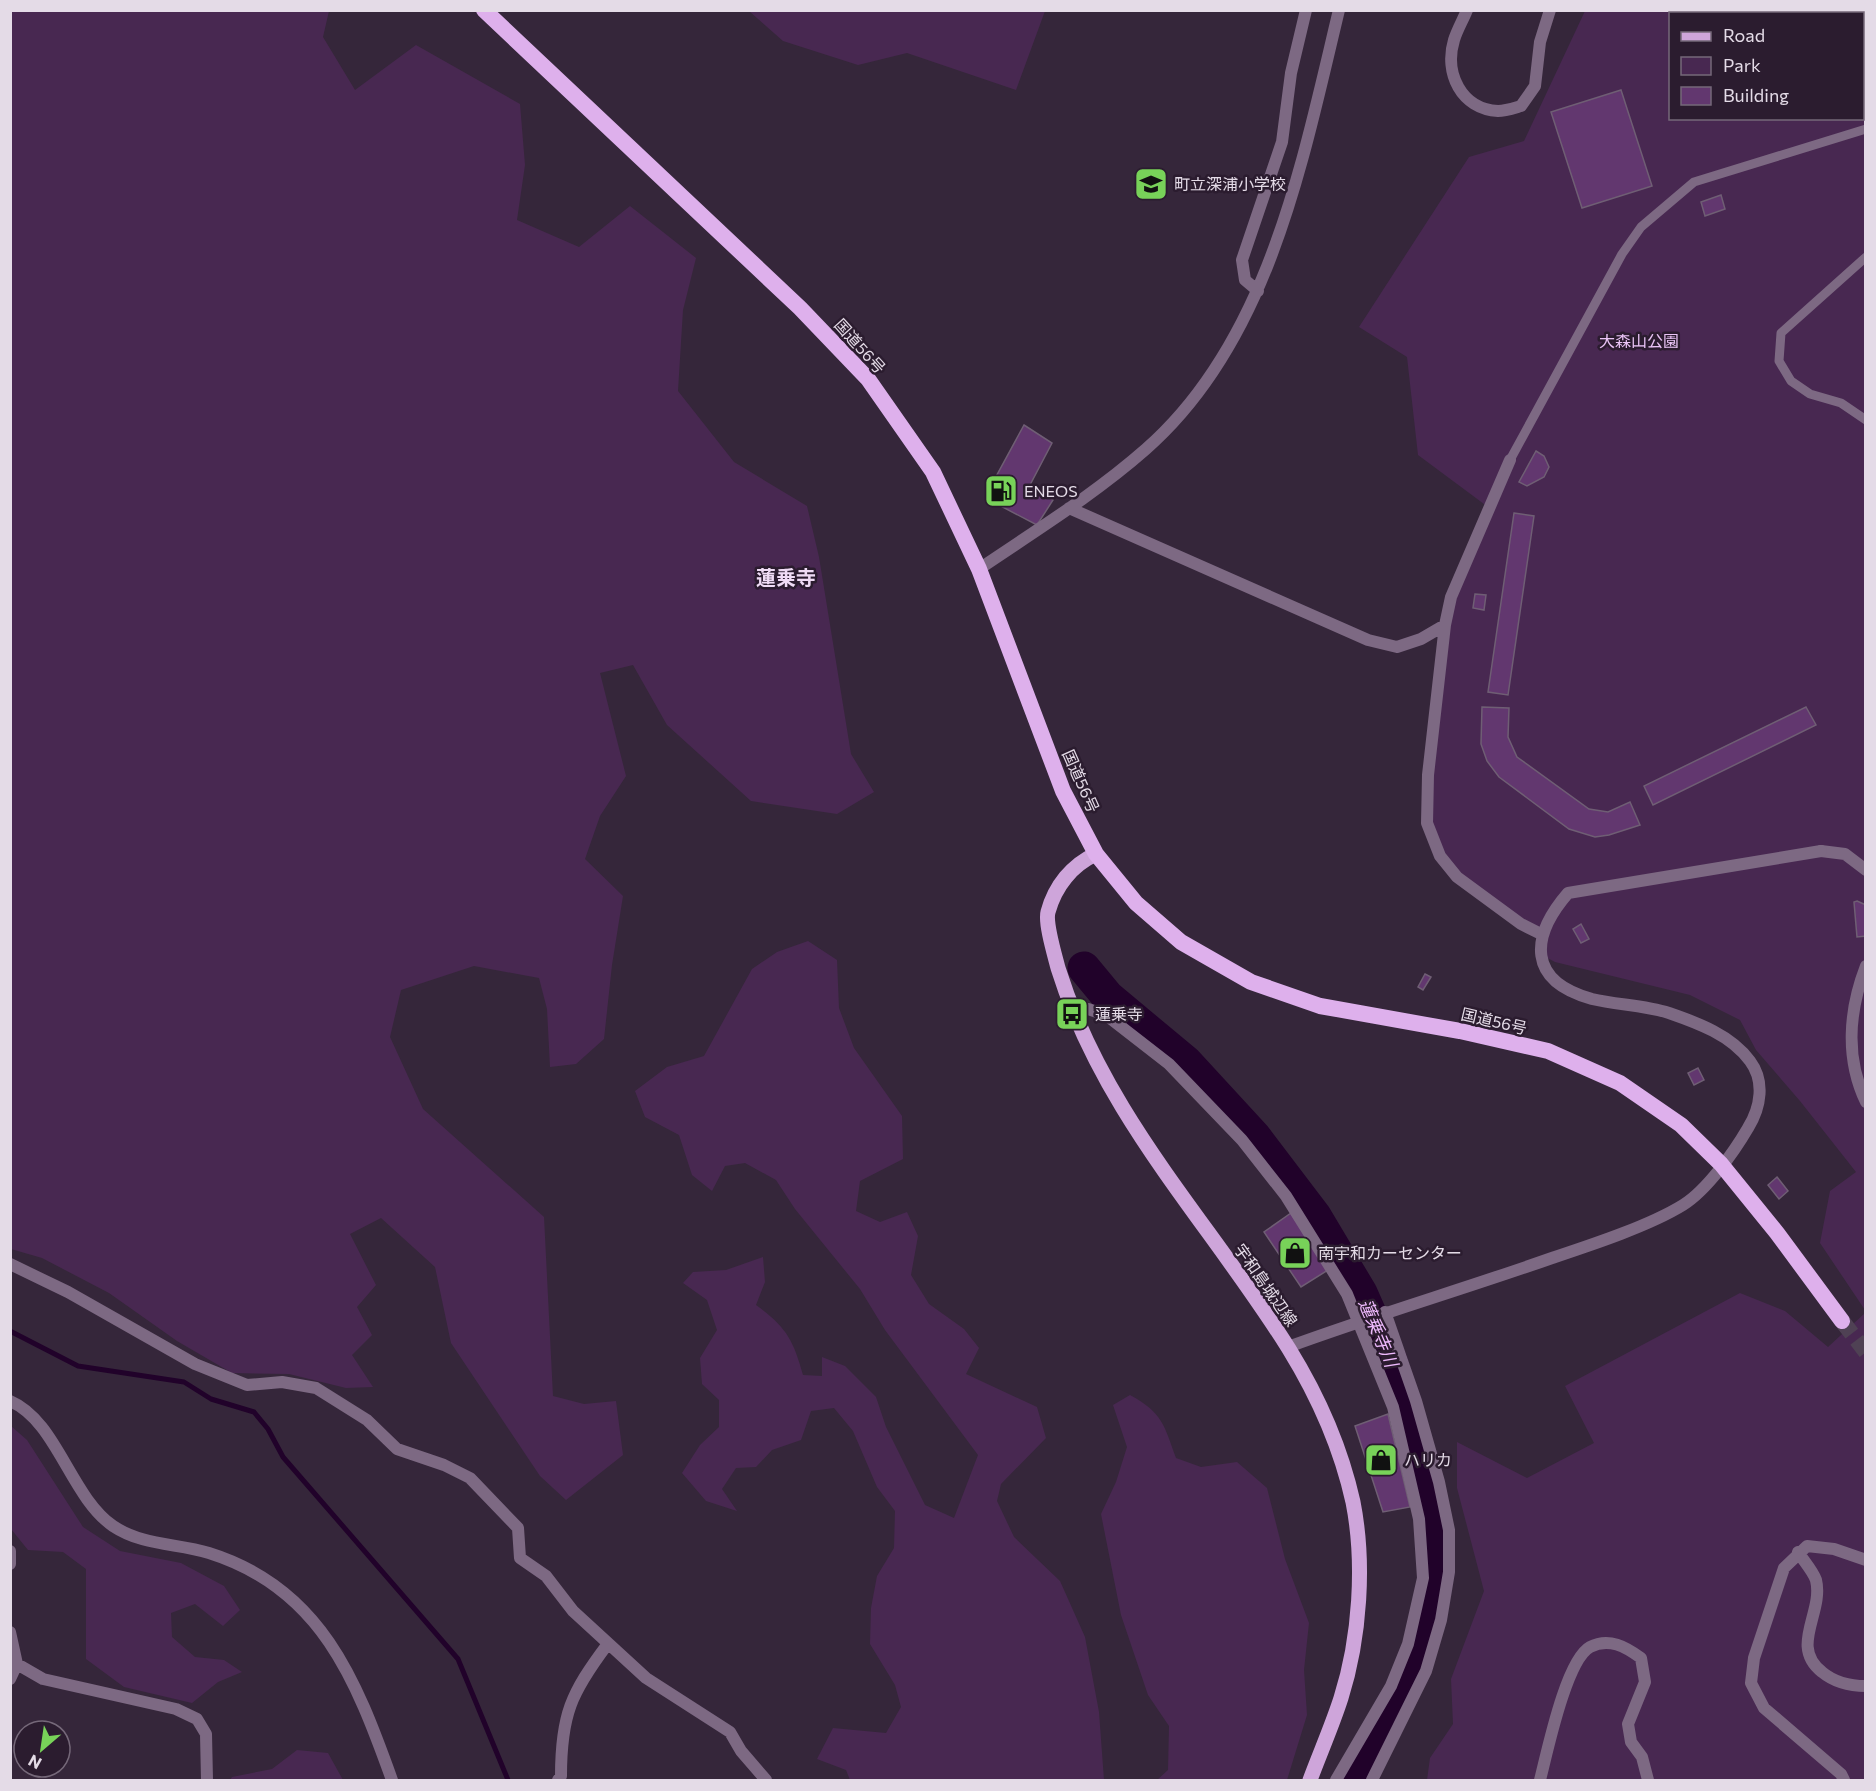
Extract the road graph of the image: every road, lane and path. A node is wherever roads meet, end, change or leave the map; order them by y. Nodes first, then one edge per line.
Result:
1 (484, 10) edge
2 (1306, 10) edge
3 (1339, 10) edge
4 (1467, 10) edge
5 (1550, 10) edge
6 (1866, 129) edge
7 (1866, 257) edge
8 (1258, 291) junction
9 (1866, 420) edge
10 (1510, 460) joint
11 (1069, 508) junction
12 (979, 569) junction
13 (1445, 625) junction
14 (1096, 854) junction
15 (1866, 870) edge
16 (1541, 934) junction
17 (1866, 966) edge
18 (1071, 1008) junction
19 (1866, 1102) edge
20 (1721, 1164) junction
21 (10, 1264) edge
22 (1385, 1312) junction
23 (1842, 1321) tunnel mouth
24 (1358, 1322) junction
25 (1287, 1347) junction
26 (10, 1401) edge
27 (10, 1551) edge
28 (1798, 1552) junction
29 (1866, 1560) edge
30 (10, 1564) edge
31 (10, 1632) edge
32 (607, 1645) junction
33 (17, 1664) junction
34 (10, 1679) edge
35 (1866, 1686) edge
36 (207, 1780) edge
37 (392, 1780) edge
38 (558, 1780) edge
39 (766, 1780) edge
40 (1310, 1780) edge
41 (1336, 1780) edge
42 (1372, 1780) edge
43 (1540, 1780) edge
44 (1648, 1780) edge
45 (1844, 1780) edge

1 - 12 highway, 国道56号
2 - 8 street
3 - 8 street
4 - 5 street
6 - 10 lane
7 - 9 lane
8 - 11 street
10 - 13 street
11 - 12 street
11 - 13 street
12 - 14 highway, 国道56号
13 - 16 street
14 - 18 main road, 宇和島城辺線
14 - 20 highway, 国道56号
15 - 16 street
16 - 20 street
17 - 19 street
18 - 24 street
18 - 25 main road, 宇和島城辺線
20 - 22 street
20 - 23 highway, 国道56号
21 - 32 street
22 - 24 street
22 - 42 street
24 - 25 street
24 - 41 street
25 - 40 main road, 宇和島城辺線
26 - 37 street
27 - 30 street
28 - 29 street
28 - 35 street
28 - 45 street
31 - 33 street
32 - 38 street
32 - 39 street
33 - 34 street
33 - 36 street
43 - 44 street

